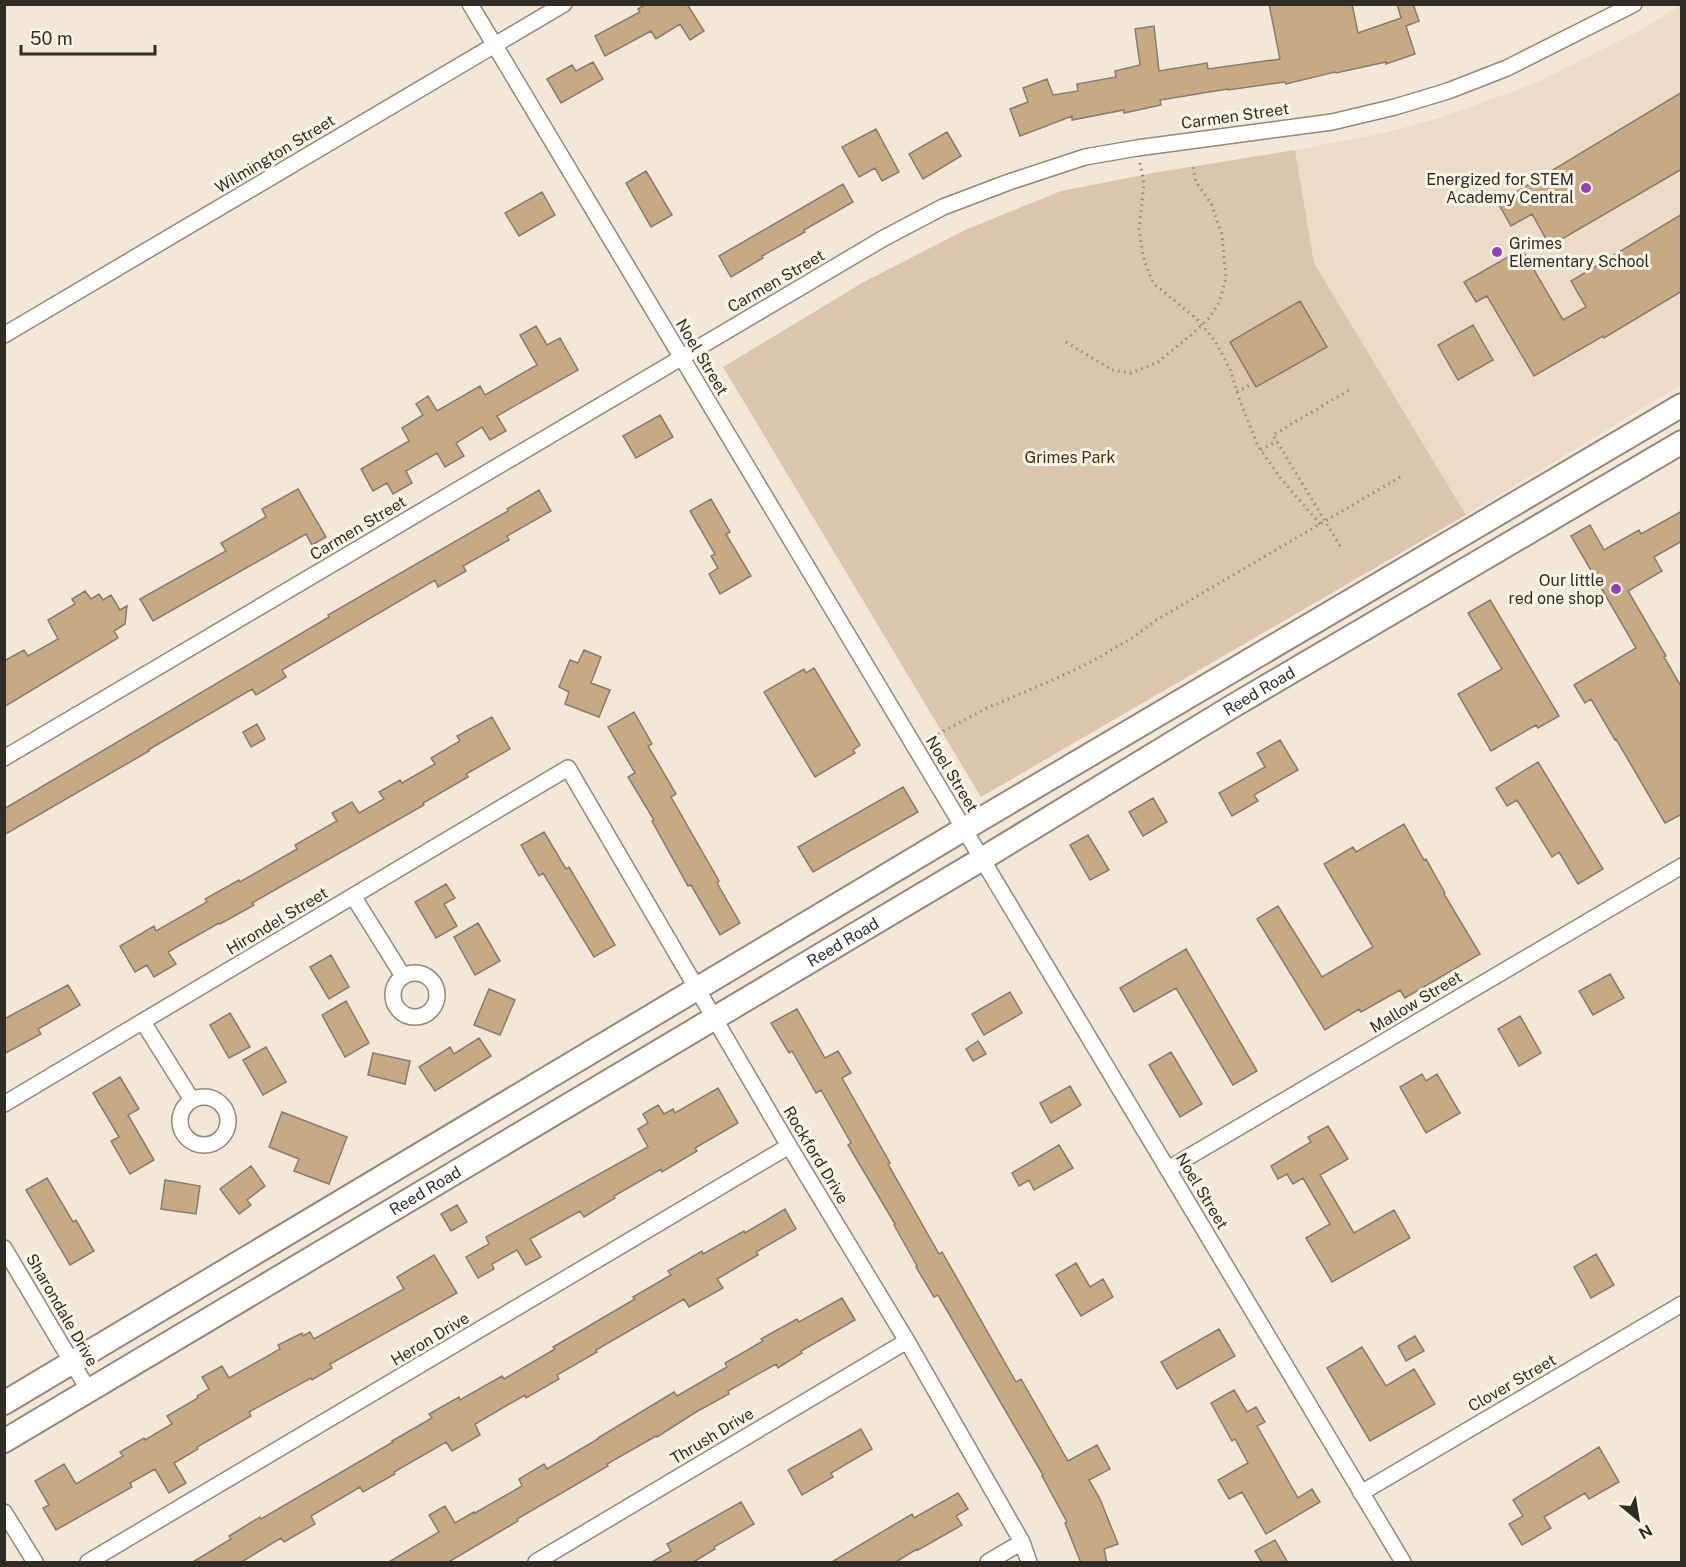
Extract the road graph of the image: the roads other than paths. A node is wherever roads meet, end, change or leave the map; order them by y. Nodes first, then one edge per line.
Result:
1 (470, 4) edge
2 (564, 4) edge
3 (1634, 4) edge
4 (494, 45) junction
5 (4, 335) edge
6 (681, 357) junction
7 (1682, 405) edge
8 (1682, 442) edge
9 (1514, 504) junction
10 (1530, 532) junction
11 (1220, 679) junction
12 (1233, 706) junction
13 (4, 758) edge
14 (568, 768) joint
15 (964, 829) junction
16 (982, 859) junction
17 (1682, 866) edge
18 (353, 896) junction
19 (403, 976) dead end
20 (697, 990) junction
21 (714, 1019) junction
22 (143, 1022) junction
23 (192, 1100) dead end
24 (4, 1104) edge
25 (789, 1146) junction
26 (1168, 1169) junction
27 (358, 1191) junction
28 (375, 1221) junction
29 (4, 1248) edge
30 (1682, 1304) edge
31 (907, 1341) junction
32 (72, 1362) junction
33 (89, 1391) junction
34 (4, 1403) edge
35 (4, 1441) edge
36 (1361, 1492) junction
37 (4, 1512) edge
38 (1022, 1542) junction
39 (35, 1563) edge
40 (88, 1563) edge
41 (536, 1563) edge
42 (988, 1563) edge
43 (1029, 1563) edge
44 (1403, 1563) edge

1 - 4 street, Noel Street
2 - 4 street, Wilmington Street
3 - 6 street, Carmen Street
4 - 5 street, Wilmington Street
4 - 6 street, Noel Street
6 - 13 street, Carmen Street
6 - 15 street, Noel Street
7 - 9 street, Reed Road
8 - 10 street, Reed Road
9 - 10 street
9 - 11 street, Reed Road
10 - 12 street, Reed Road
11 - 12 street
11 - 15 street, Reed Road
12 - 16 street, Reed Road
14 - 18 street, Hirondel Street
14 - 20 street, Rockford Drive
15 - 16 street, Noel Street
15 - 20 street, Reed Road
16 - 21 street, Reed Road
16 - 26 street, Noel Street
17 - 26 street, Mallow Street
18 - 19 street
18 - 22 street, Hirondel Street
20 - 21 street, Rockford Drive
20 - 27 street, Reed Road
21 - 25 street, Rockford Drive
21 - 28 street, Reed Road
22 - 23 street
22 - 24 street, Hirondel Street
25 - 31 street, Rockford Drive
25 - 40 street, Heron Drive
26 - 36 street, Noel Street
27 - 28 street
27 - 32 street, Reed Road
28 - 33 street, Reed Road
29 - 32 street, Sharondale Drive
30 - 36 street, Clover Street
31 - 38 street, Rockford Drive
31 - 41 street, Thrush Drive
32 - 33 street, Sharondale Drive
32 - 34 street, Reed Road
33 - 35 street, Reed Road
36 - 44 street, Noel Street
37 - 39 street
38 - 42 street
38 - 43 street, Rockford Drive

